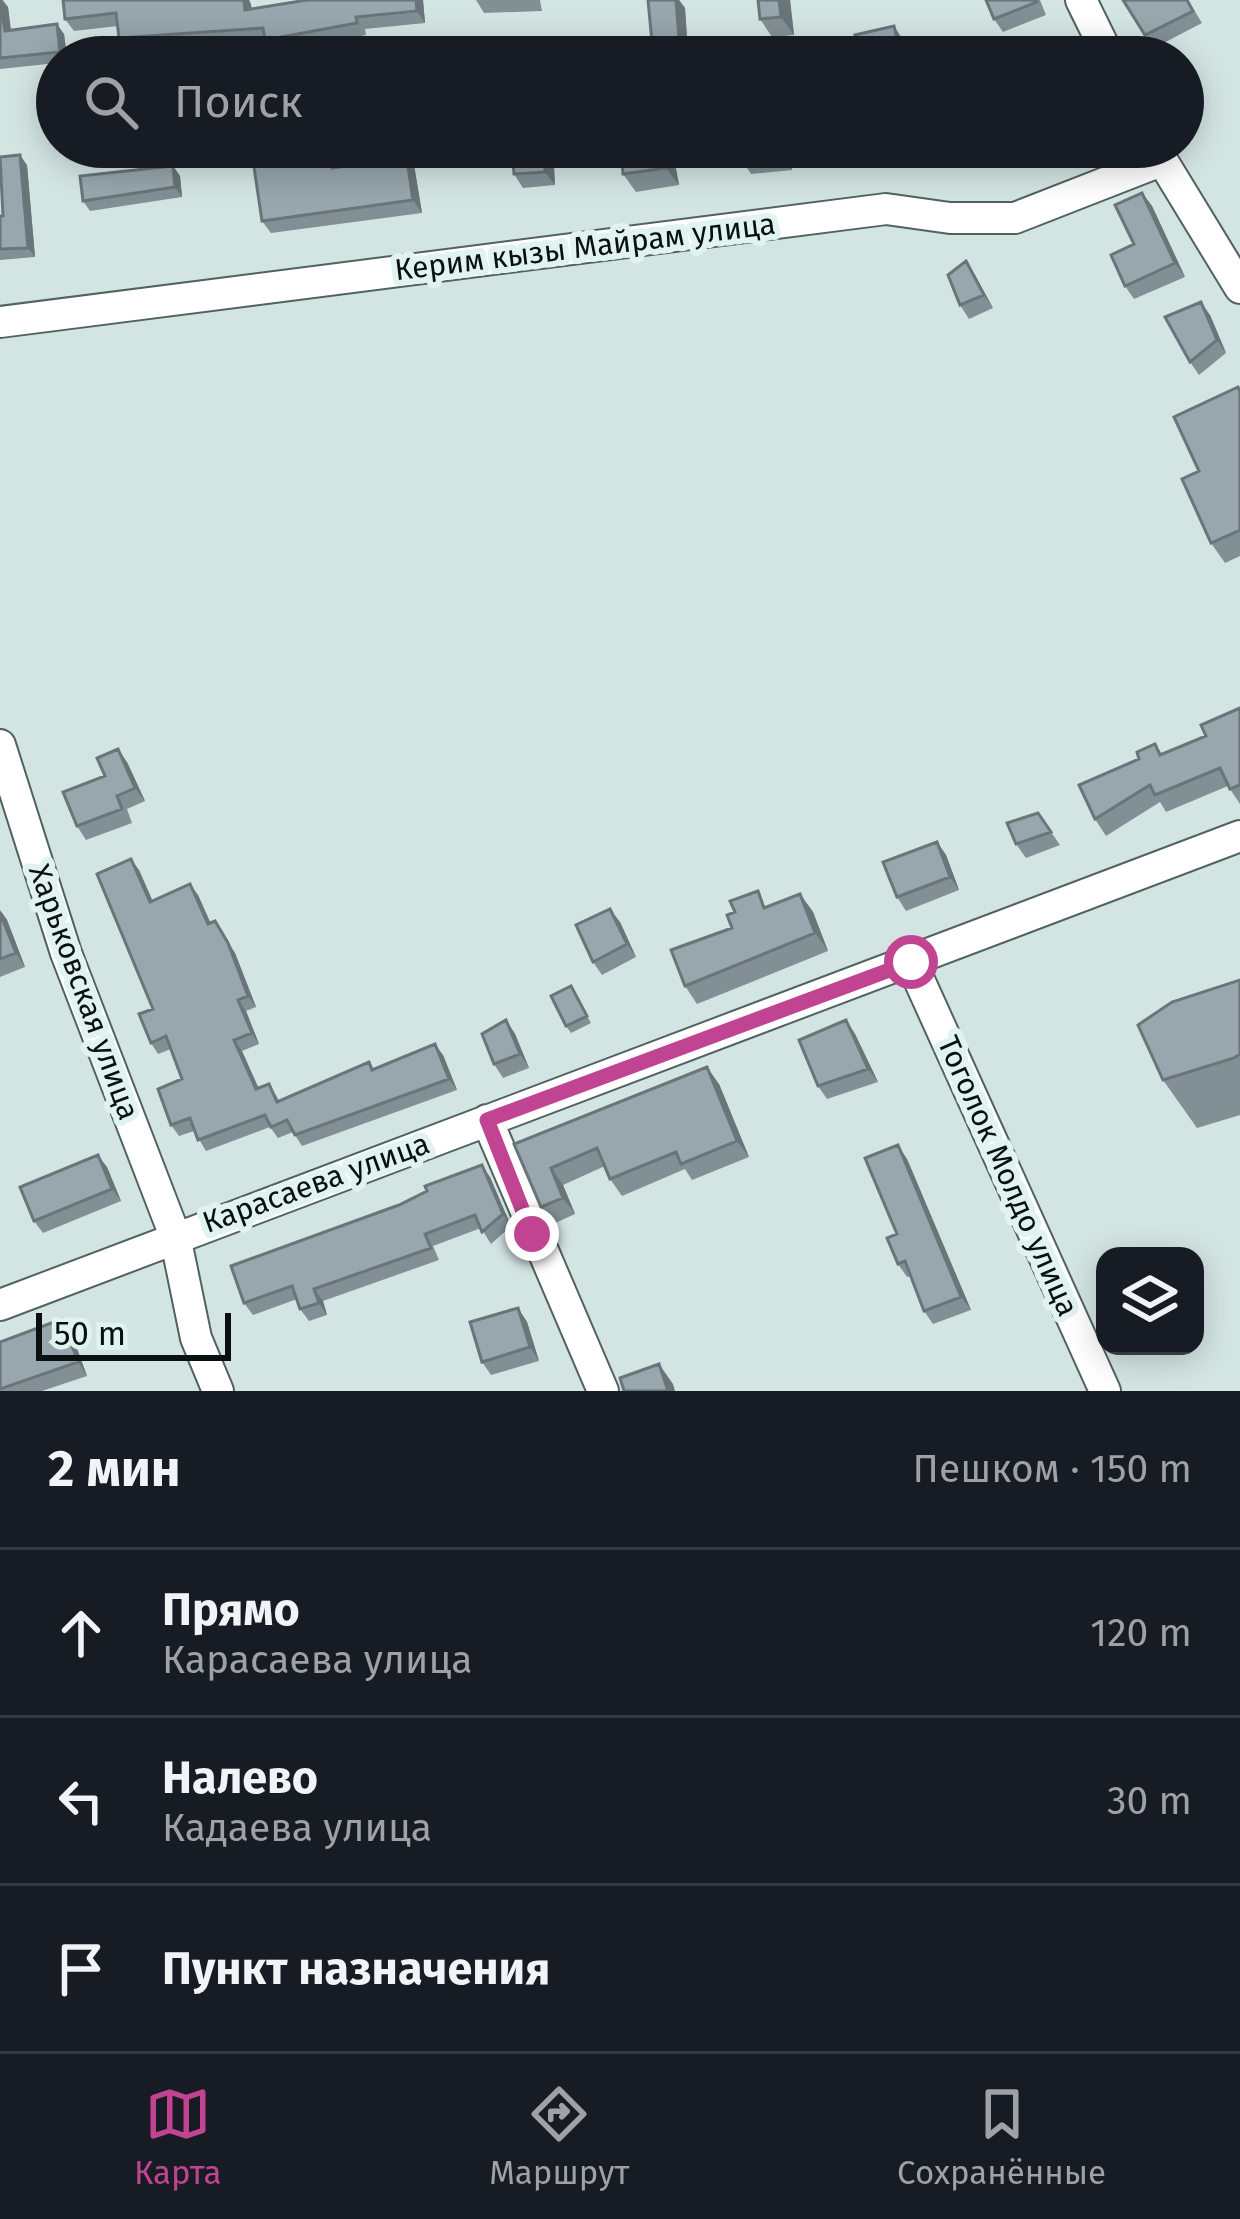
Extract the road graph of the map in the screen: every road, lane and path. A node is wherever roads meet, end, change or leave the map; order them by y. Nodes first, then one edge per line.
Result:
1 (1081, 0) edge
2 (1099, 36) edge
3 (1127, 168) edge
4 (1167, 168) edge
5 (1238, 278) edge
6 (0, 322) edge
7 (0, 745) edge
8 (1240, 836) edge
9 (911, 962) junction
10 (487, 1120) junction
11 (175, 1236) junction
12 (0, 1305) edge
13 (218, 1391) edge
14 (603, 1391) edge
15 (1105, 1391) edge

1 - 2 street
3 - 6 street, Керим кызы Майрам улица
4 - 5 street
7 - 11 street, Харьковская улица
8 - 9 street, Карасаева улица
9 - 10 street, Карасаева улица
9 - 15 street, Тоголок Молдо улица
10 - 11 street, Карасаева улица
10 - 14 street
11 - 12 street, Карасаева улица
11 - 13 street, Харьковская улица

